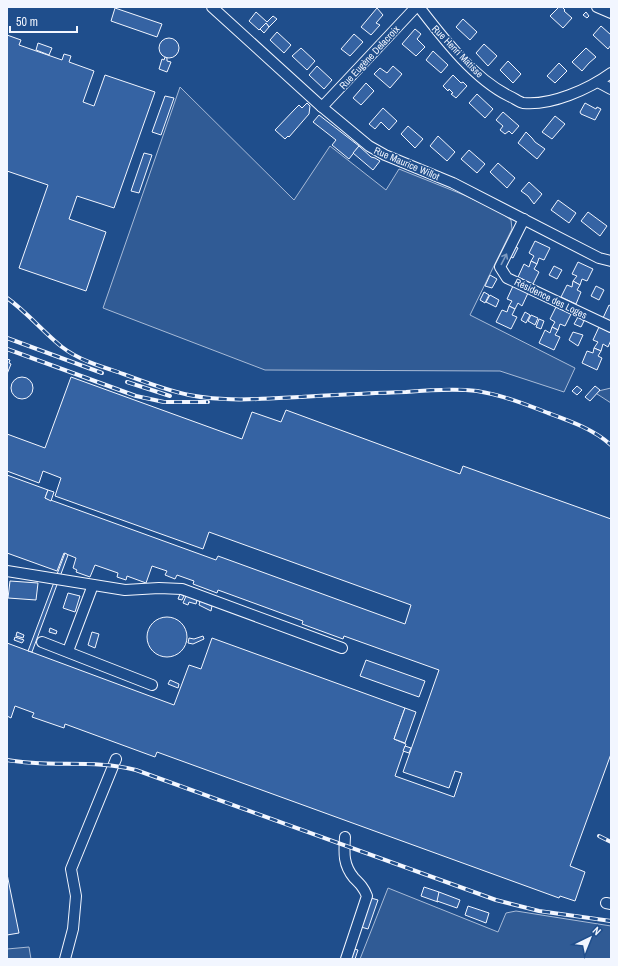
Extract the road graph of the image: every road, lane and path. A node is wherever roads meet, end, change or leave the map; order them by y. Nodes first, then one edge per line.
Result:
1 (212, 7) edge
2 (417, 7) edge
3 (597, 7) edge
4 (611, 12) edge
5 (611, 73) edge
6 (598, 82) junction
7 (611, 89) edge
8 (322, 107) junction
9 (524, 219) junction
10 (599, 258) junction
11 (611, 261) edge
12 (611, 265) edge
13 (611, 327) edge
14 (7, 571) edge
15 (93, 585) junction
16 (42, 642) dead end
17 (342, 648) dead end
18 (68, 651) junction
19 (152, 685) dead end
20 (116, 759) dead end
21 (345, 837) dead end
22 (65, 959) edge
23 (346, 959) edge

1 - 8 street, Rue Maurice Willot
2 - 6 street, Rue Henri Matisse
2 - 8 street, Rue Eugène Delacroix
3 - 4 street
5 - 6 street, Rue Henri Matisse
6 - 7 street
8 - 9 street, Rue Maurice Willot
9 - 10 street, Rue Maurice Willot
13 -> 9 street, Résidence des Loges
10 - 11 street, Rue Maurice Willot
10 - 12 street
14 - 15 street
15 - 17 street
15 - 18 street
16 - 18 street
18 - 19 street
20 - 22 street
21 - 23 street

